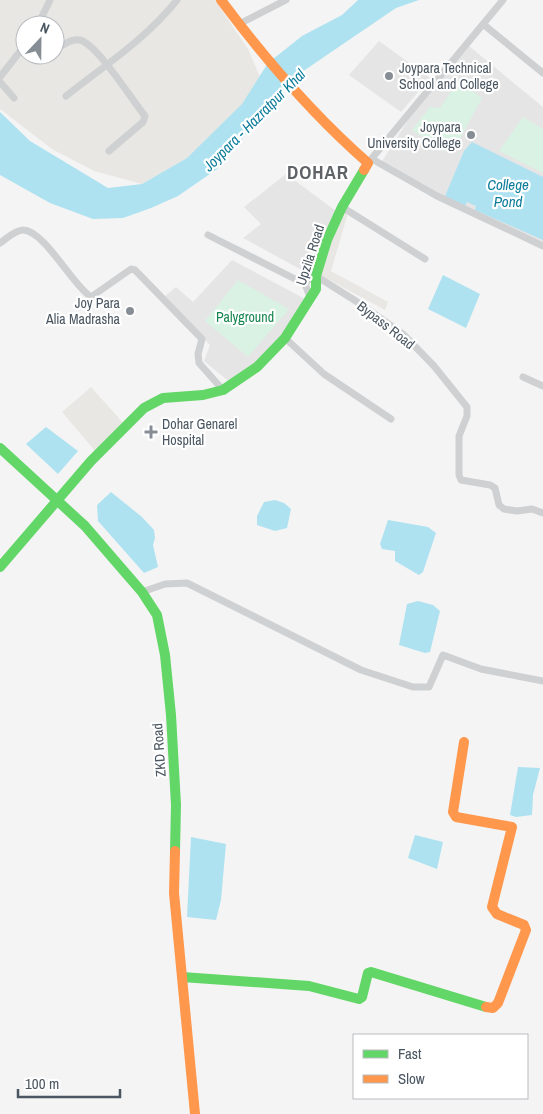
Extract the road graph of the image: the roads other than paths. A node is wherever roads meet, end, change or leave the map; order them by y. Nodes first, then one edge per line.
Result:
1 (50, 0) edge
2 (177, 0) edge
3 (221, 0) edge
4 (286, 0) edge
5 (503, 0) edge
6 (43, 15) edge
7 (238, 24) junction
8 (483, 24) junction
9 (65, 43) edge
10 (15, 58) edge
11 (108, 66) junction
12 (543, 73) edge
13 (0, 77) edge
14 (0, 82) edge
15 (66, 96) dead end
16 (14, 98) dead end
17 (109, 151) dead end
18 (370, 161) junction
19 (342, 207) junction
20 (208, 235) dead end
21 (0, 243) edge
22 (543, 246) edge
23 (426, 259) dead end
24 (316, 276) junction
25 (305, 284) junction
26 (310, 297) junction
27 (285, 338) junction
28 (523, 377) dead end
29 (543, 386) edge
30 (223, 390) junction
31 (391, 420) dead end
32 (0, 448) edge
33 (57, 499) junction
34 (543, 513) edge
35 (0, 567) edge
36 (142, 592) junction
37 (543, 681) edge
38 (464, 742) dead end
39 (182, 977) junction
40 (195, 1114) edge

1 - 6 street
2 - 11 street
3 - 7 street
4 - 7 street
5 - 8 street
7 - 18 street
8 - 12 street
8 - 18 street
9 - 11 street
10 - 13 street
11 - 15 street
11 - 17 street
14 - 16 street
18 - 19 street, Upzila Road
18 - 22 street
19 - 23 street
19 - 24 street, Upzila Road
20 - 25 street
21 - 30 street
24 - 25 street
24 - 26 street, Upzila Road
24 - 34 street, Bypass Road
25 - 26 street
26 - 27 street, Upzila Road
27 - 30 street, Upzila Road
27 - 31 street
28 - 29 street
30 - 33 street, Upzila Road
32 - 33 street, ZKD Road
33 - 35 street, Upzila Road
33 - 36 street, ZKD Road
36 - 37 street
36 - 39 street, ZKD Road
38 - 39 street
39 - 40 street, ZKD Road

